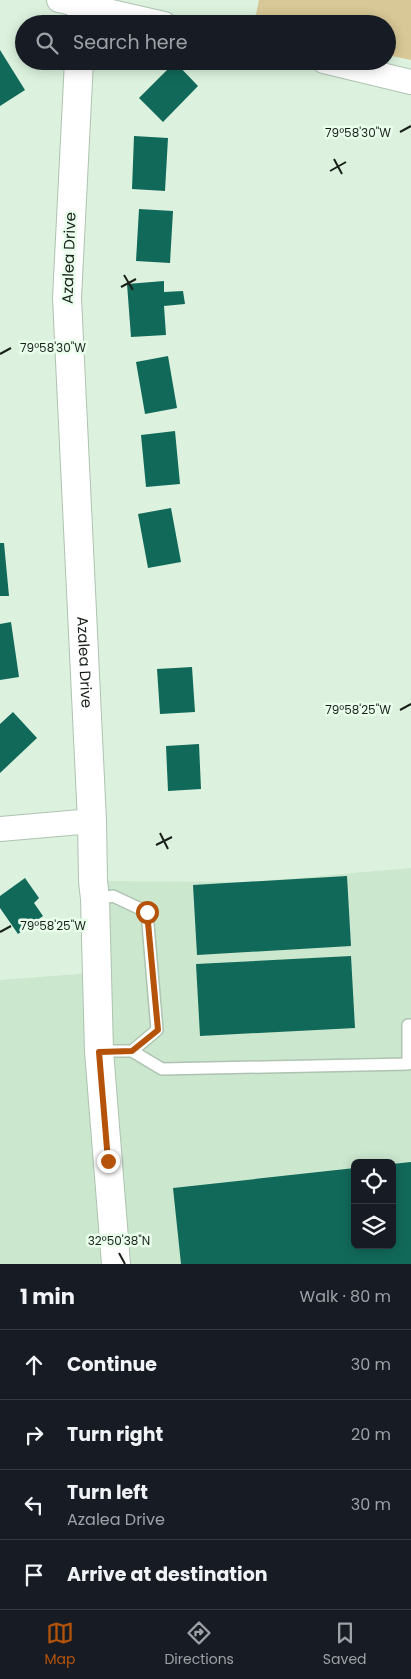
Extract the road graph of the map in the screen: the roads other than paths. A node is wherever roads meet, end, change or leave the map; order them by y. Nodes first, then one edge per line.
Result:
1 (76, 7) edge
2 (117, 15) edge
3 (79, 70) edge
4 (361, 70) edge
5 (411, 82) edge
6 (92, 821) junction
7 (0, 829) edge
8 (95, 899) junction
9 (411, 1025) edge
10 (132, 1051) junction
11 (99, 1052) junction
12 (116, 1264) edge

1 - 2 street
3 - 6 street, Azalea Drive
4 - 5 street
6 - 7 street
6 - 8 street, Azalea Drive
8 - 10 lane
8 - 11 street, Azalea Drive
9 - 10 lane
10 - 11 lane
11 - 12 street, Azalea Drive

